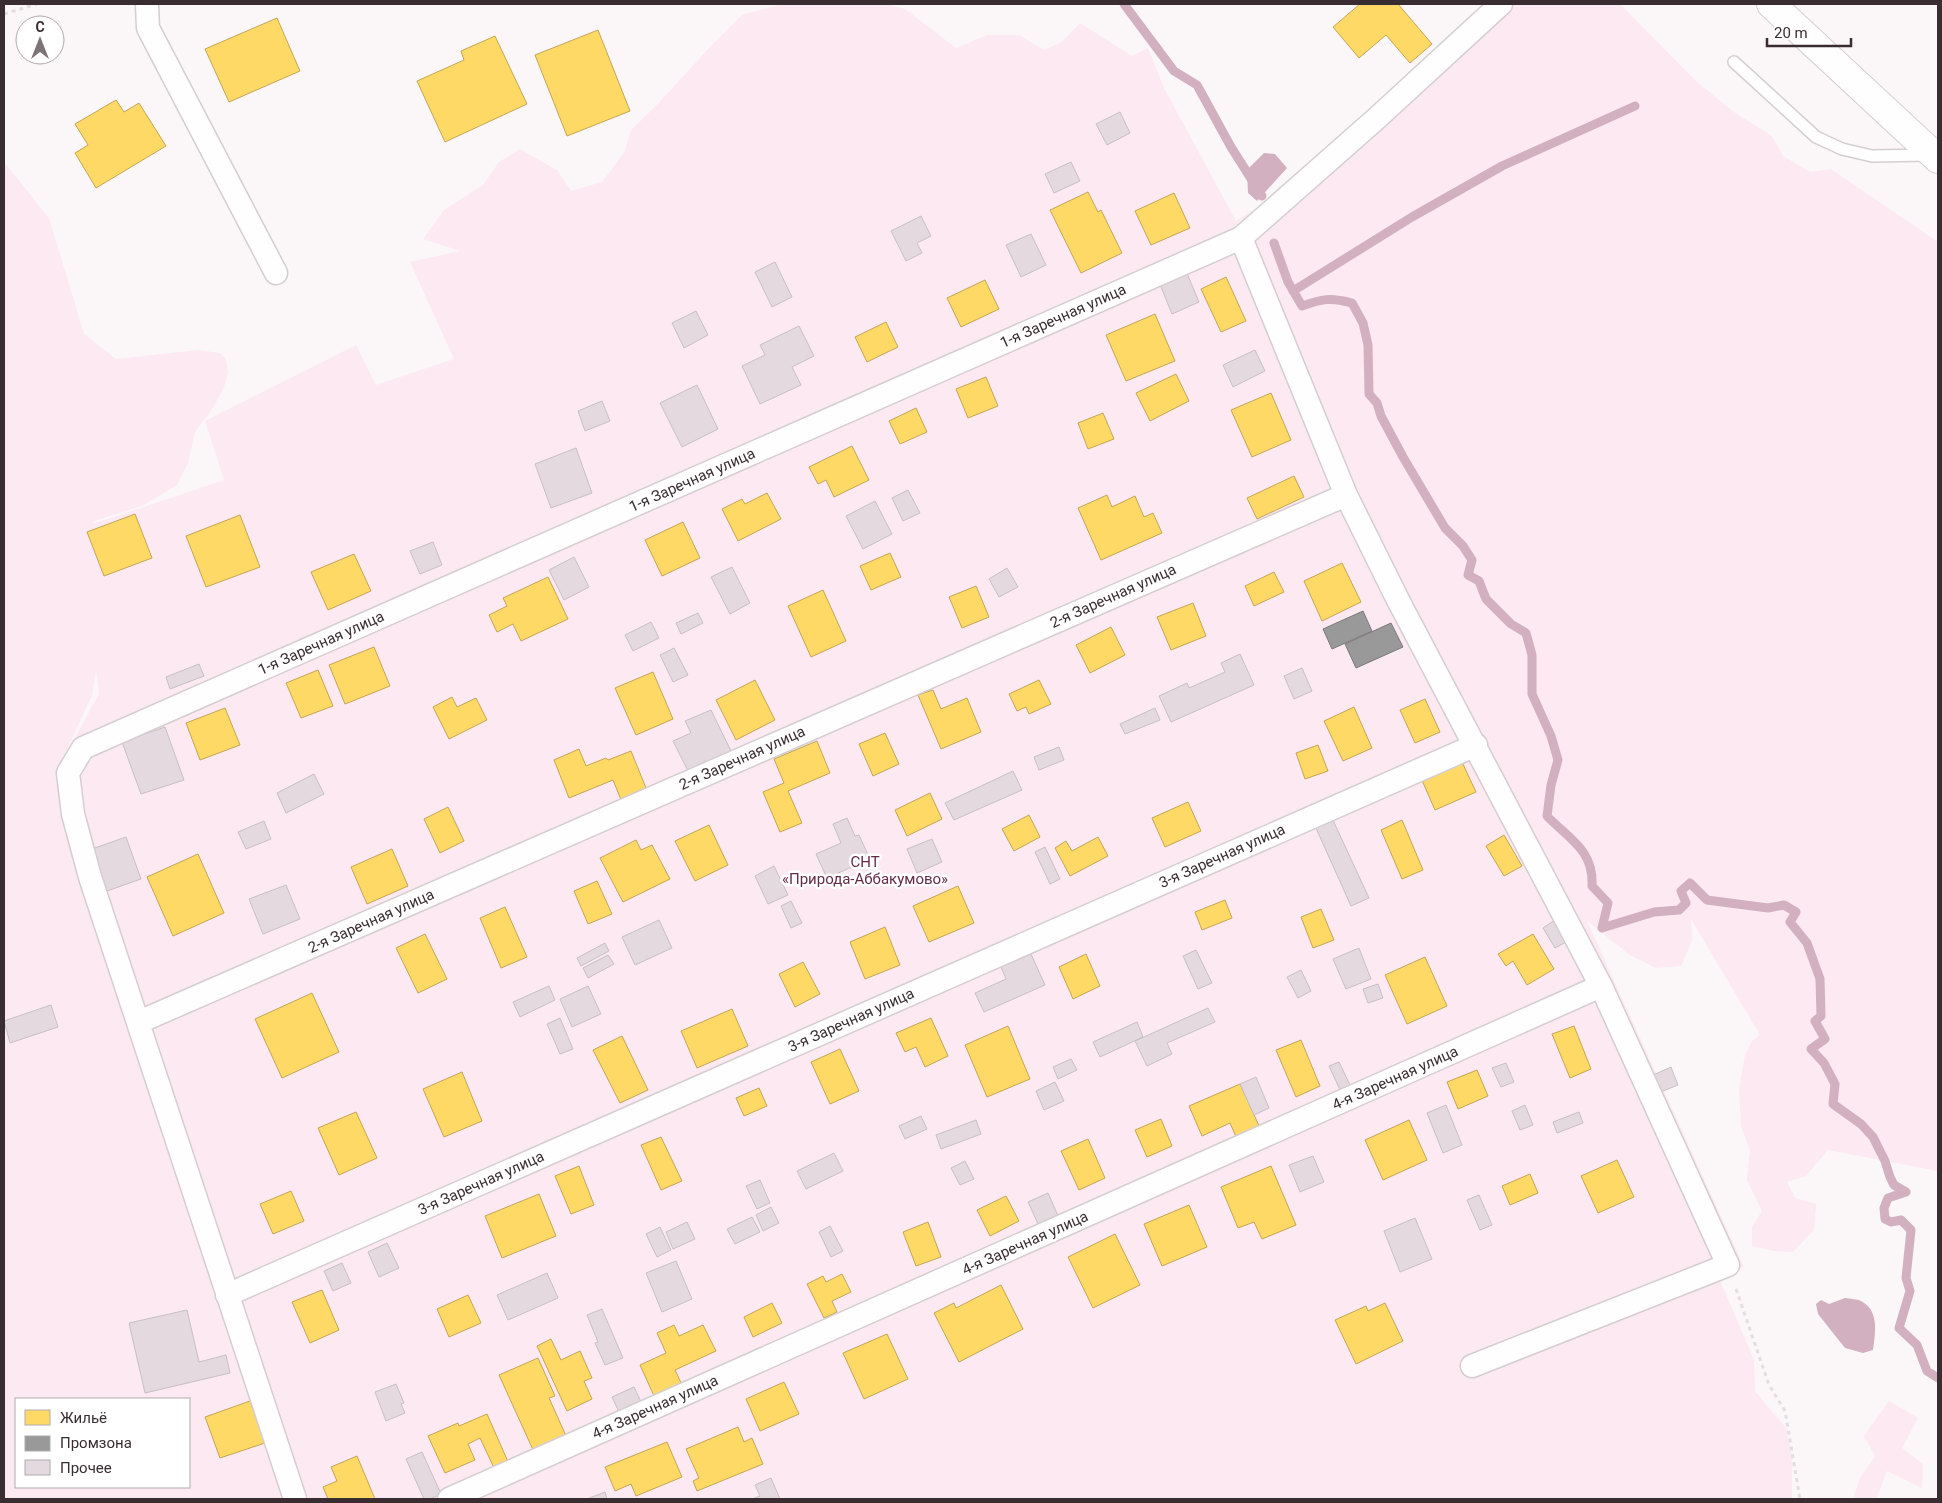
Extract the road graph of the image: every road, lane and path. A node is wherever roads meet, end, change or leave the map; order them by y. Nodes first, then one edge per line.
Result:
1 (37, 4) edge
2 (147, 4) edge
3 (1501, 4) edge
4 (1771, 4) edge
5 (4, 14) edge
6 (1734, 62) dead end
7 (1936, 157) edge
8 (1241, 238) junction
9 (276, 273) dead end
10 (1346, 495) junction
11 (1476, 745) junction
12 (1601, 986) junction
13 (139, 1022) junction
14 (1728, 1265) junction
15 (227, 1295) junction
16 (1472, 1366) dead end
17 (295, 1499) edge
18 (449, 1499) edge
19 (1800, 1499) edge

1 - 5 path
2 - 9 street
3 - 8 street, 1-я Заречная улица
4 - 7 main road
6 - 7 lane
8 - 10 street
8 - 13 street, 1-я Заречная улица
10 - 11 street
10 - 13 street, 2-я Заречная улица
11 - 12 street
11 - 15 street, 3-я Заречная улица
12 - 14 street
12 - 18 street, 4-я Заречная улица
13 - 15 street, 1-я Заречная улица
14 - 16 street
14 - 19 path
15 - 17 street, 1-я Заречная улица

